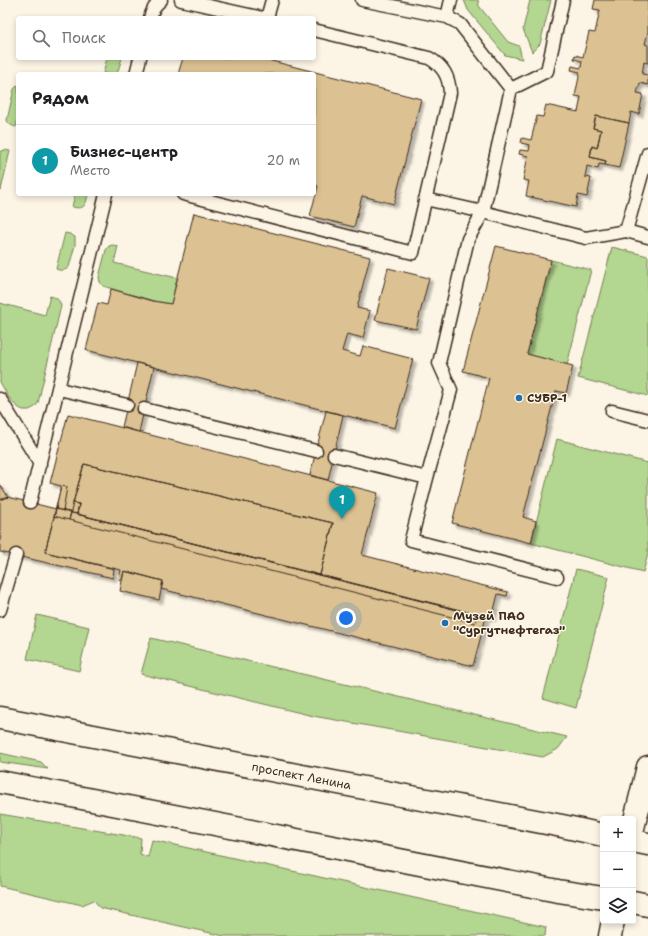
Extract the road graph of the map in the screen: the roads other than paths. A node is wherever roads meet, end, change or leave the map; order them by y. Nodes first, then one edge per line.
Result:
1 (161, 0) edge
2 (181, 0) edge
3 (272, 0) edge
4 (362, 0) edge
5 (451, 0) edge
6 (563, 0) edge
7 (151, 16) edge
8 (254, 16) edge
9 (268, 16) edge
10 (447, 18) junction
11 (316, 30) edge
12 (140, 60) edge
13 (136, 72) edge
14 (511, 89) junction
15 (648, 153) edge
16 (105, 196) edge
17 (191, 196) edge
18 (425, 199) junction
19 (483, 212) junction
20 (626, 231) junction
21 (648, 237) edge
22 (59, 389) junction
23 (0, 399) edge
24 (127, 405) dead end
25 (144, 409) dead end
26 (612, 411) dead end
27 (648, 420) edge
28 (316, 451) dead end
29 (334, 455) dead end
30 (40, 464) junction
31 (427, 478) junction
32 (30, 502) dead end
33 (16, 555) dead end
34 (557, 577) dead end
35 (1, 602) edge
36 (0, 718) edge
37 (648, 767) edge
38 (0, 782) edge
39 (636, 816) edge
40 (600, 834) edge
41 (636, 842) edge
42 (648, 844) edge
43 (600, 898) edge
44 (636, 903) edge
45 (648, 905) edge
46 (612, 924) edge
47 (610, 936) edge

1 - 7 lane
2 - 8 lane
3 - 9 lane
4 - 10 lane
5 - 10 lane
6 - 14 lane
10 - 14 lane
11 - 18 lane
12 - 13 lane
14 - 19 lane
15 - 20 lane
16 - 22 lane
17 - 18 lane
18 - 19 lane
19 - 20 lane
19 - 31 lane
20 - 21 lane
22 - 24 lane
22 - 30 lane
23 - 30 lane
25 - 28 lane
26 - 27 lane
29 - 31 lane
30 - 32 lane
31 - 34 lane
33 - 35 lane
36 - 40 main road, проспект Ленина
37 - 39 main road
38 - 43 main road
41 - 42 main road
44 - 45 main road
46 - 47 main road

